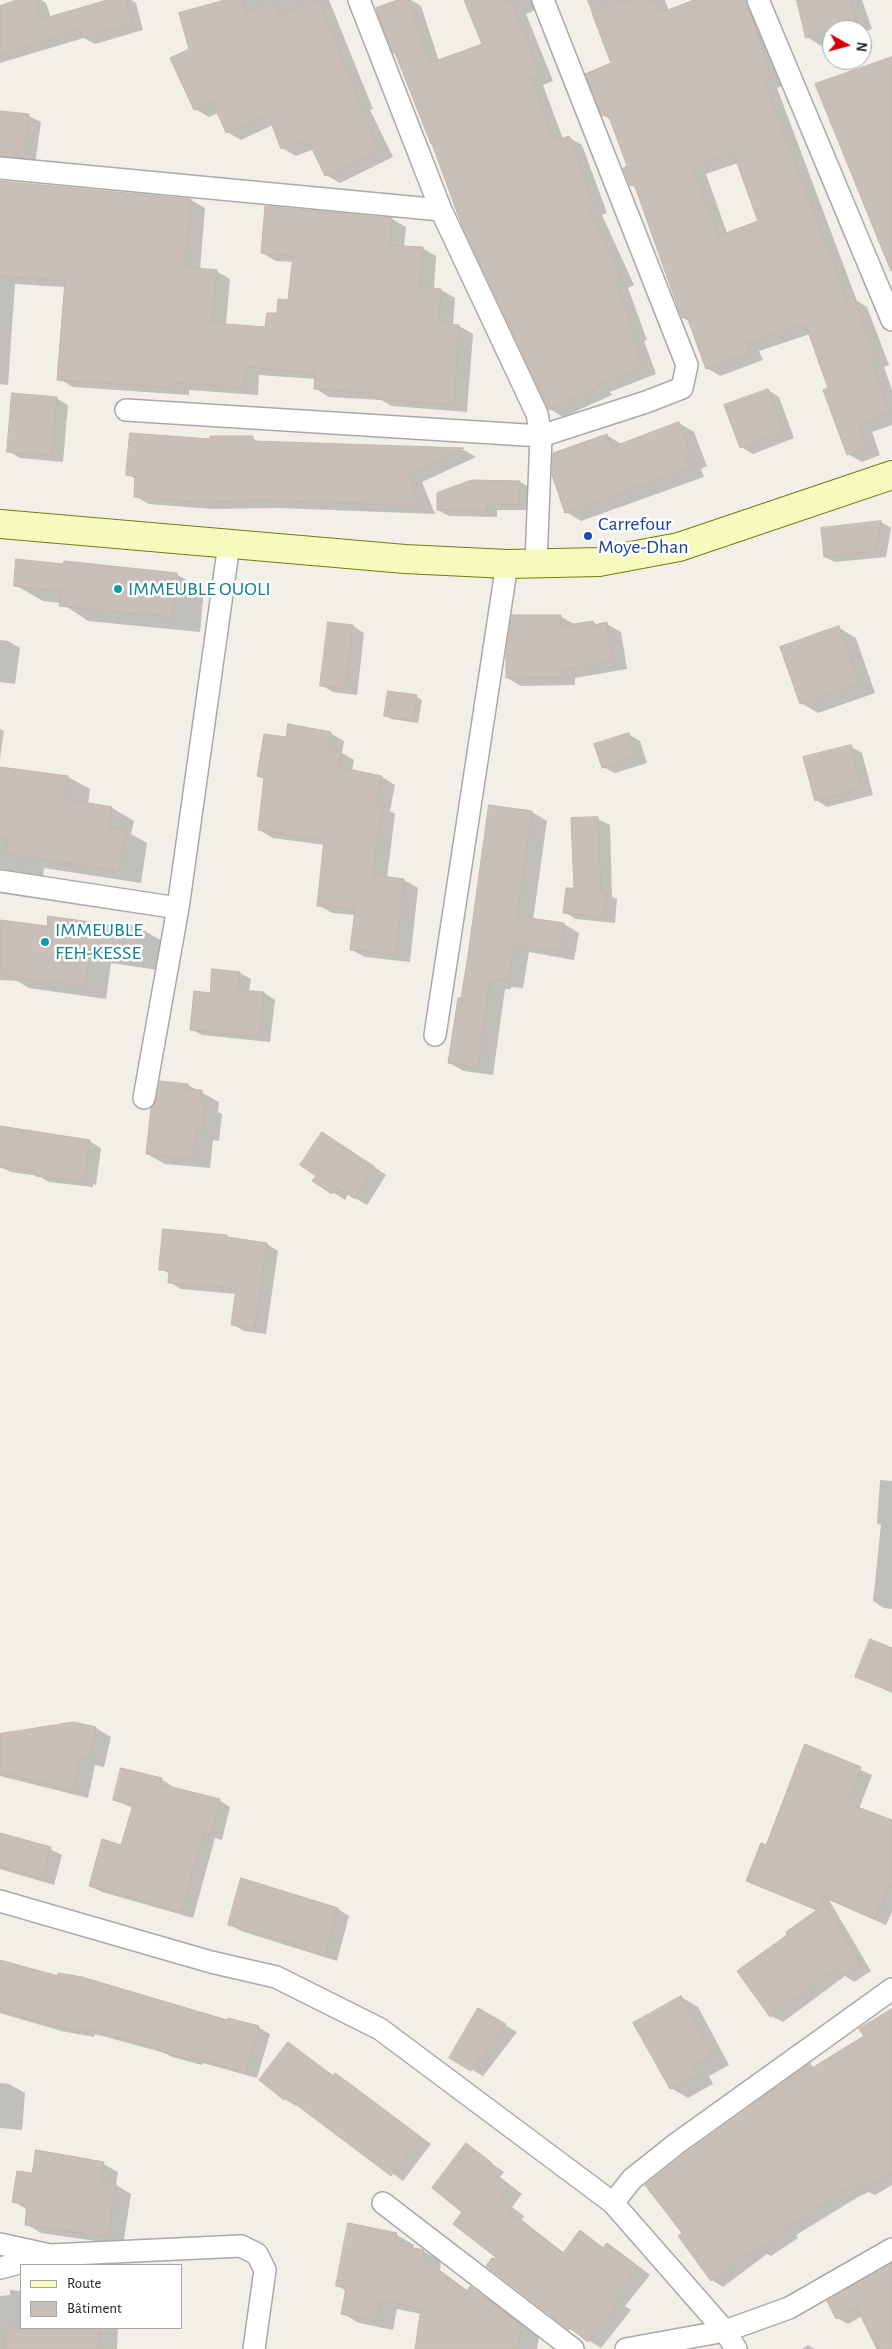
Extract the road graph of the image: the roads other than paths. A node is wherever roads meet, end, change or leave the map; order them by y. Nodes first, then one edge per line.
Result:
1 (360, 0) edge
2 (543, 0) edge
3 (758, 0) edge
4 (0, 168) edge
5 (441, 210) junction
6 (891, 317) edge
7 (126, 410) dead end
8 (541, 436) junction
9 (892, 476) edge
10 (0, 524) edge
11 (229, 544) junction
12 (536, 562) junction
13 (507, 564) junction
14 (0, 880) edge
15 (178, 908) junction
16 (434, 1035) dead end
17 (144, 1098) dead end
18 (0, 1901) edge
19 (892, 1990) edge
20 (382, 2203) dead end
21 (613, 2203) junction
22 (0, 2244) edge
23 (892, 2249) edge
24 (50, 2255) junction
25 (0, 2268) edge
26 (725, 2331) junction
27 (254, 2349) edge
28 (573, 2349) edge
29 (626, 2349) edge
30 (736, 2349) edge

1 - 5 street
2 - 8 street
3 - 6 street
4 - 5 street
5 - 8 street
7 - 8 street
8 - 12 street
9 - 12 street
10 - 11 street
11 - 13 street
11 - 15 street
12 - 13 street
13 - 16 street
14 - 15 street
15 - 17 street
18 - 21 street
19 - 21 street
20 - 28 street
21 - 26 street
22 - 24 street
23 - 26 street
24 - 25 street
24 - 27 street
26 - 29 street
26 - 30 street

